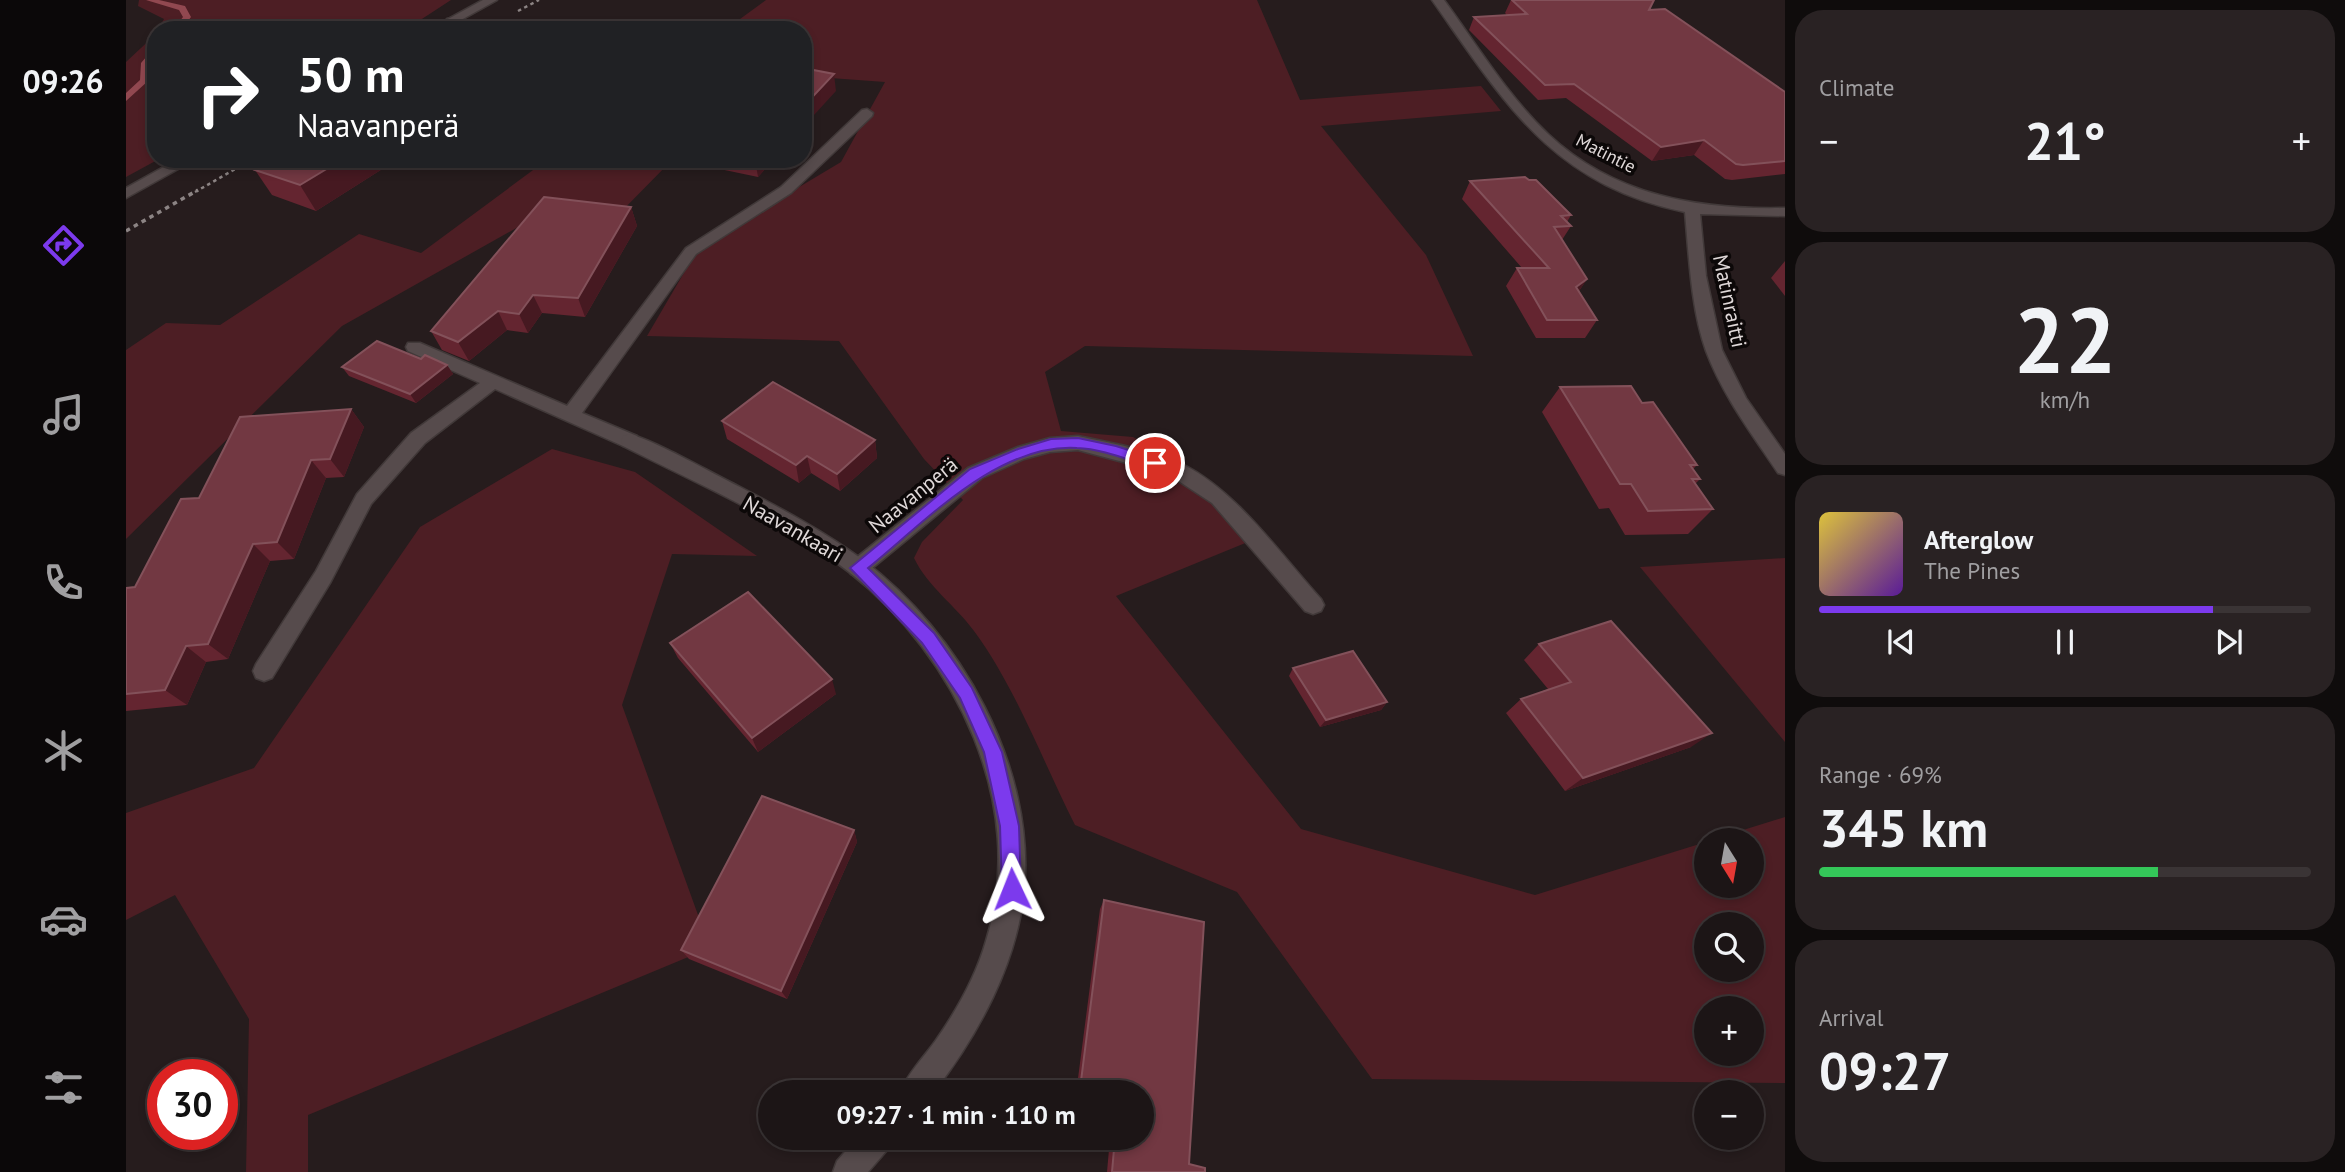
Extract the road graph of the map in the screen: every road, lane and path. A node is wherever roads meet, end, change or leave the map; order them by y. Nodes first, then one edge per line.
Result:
1 (491, 0) edge
2 (1438, 0) edge
3 (451, 21) edge
4 (867, 113) dead end
5 (812, 165) edge
6 (173, 168) edge
7 (237, 168) edge
8 (809, 168) edge
9 (126, 194) edge
10 (1692, 208) junction
11 (1785, 212) edge
12 (126, 231) edge
13 (414, 347) dead end
14 (493, 382) junction
15 (571, 414) junction
16 (1785, 468) edge
17 (858, 568) junction
18 (1312, 606) dead end
19 (264, 671) dead end
20 (925, 1080) edge
21 (867, 1150) edge
22 (848, 1172) edge

1 - 3 street
2 - 10 street, Matintie
4 - 5 street
6 - 9 street
7 - 12 path
8 - 15 street
10 - 11 street, Matintie
10 - 16 street, Matinraitti
13 - 14 street, Naavankaari
14 - 15 street, Naavankaari
14 - 19 street
15 - 17 street, Naavankaari
17 - 18 street, Naavanperä
17 - 20 street, Naavankaari
21 - 22 street

